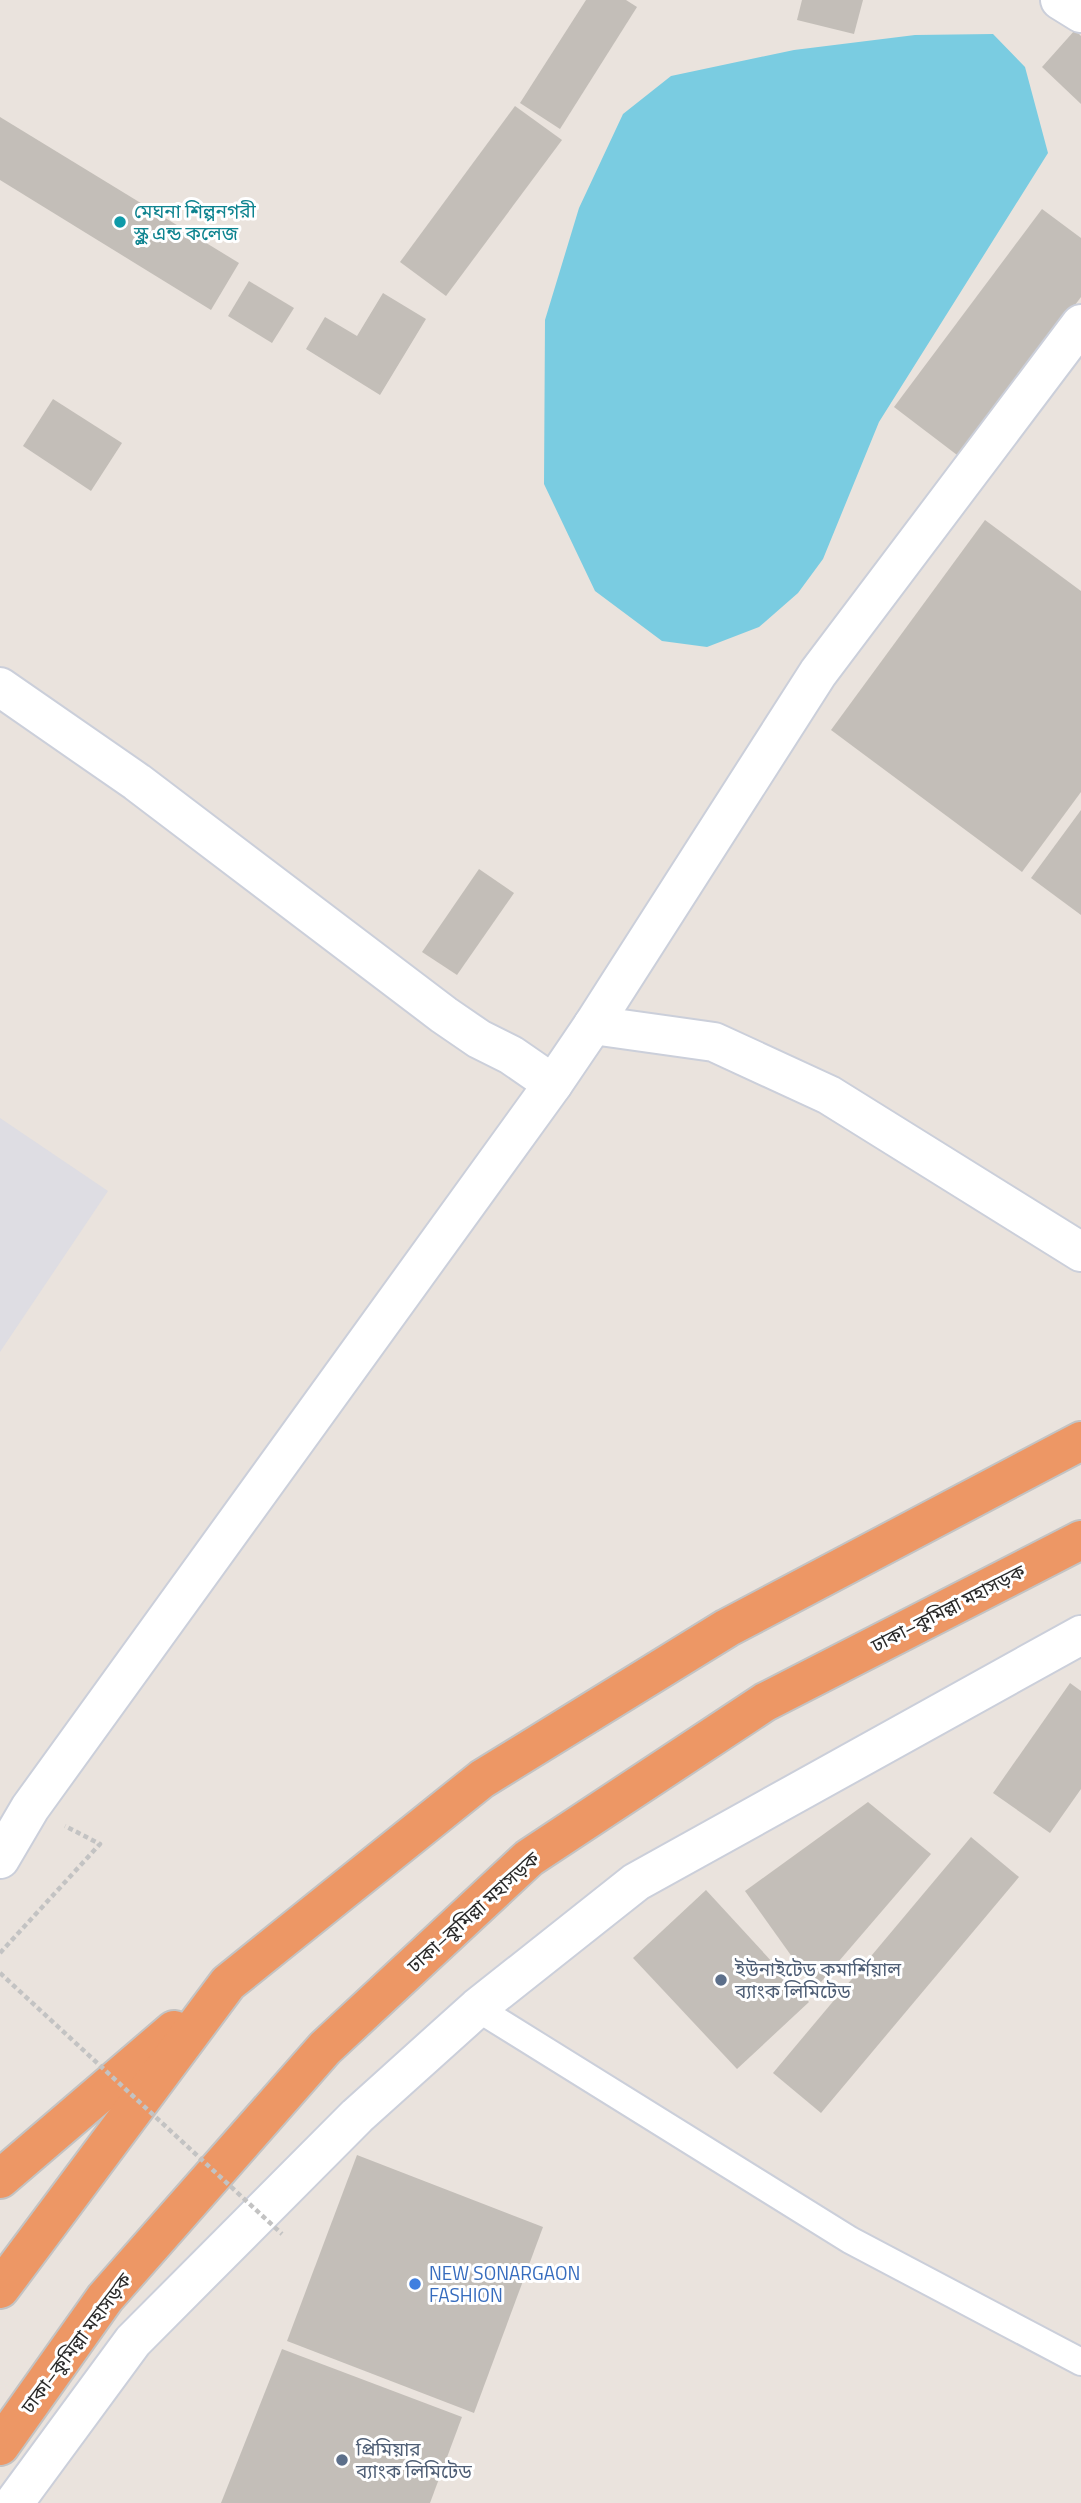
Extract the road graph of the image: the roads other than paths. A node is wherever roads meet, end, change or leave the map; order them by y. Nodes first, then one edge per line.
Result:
1 (1060, 0) edge
2 (1081, 13) edge
3 (1081, 324) edge
4 (0, 687) edge
5 (593, 1025) junction
6 (553, 1084) junction
7 (1081, 1252) edge
8 (1081, 1441) edge
9 (1081, 1540) edge
10 (1081, 1635) edge
11 (0, 1860) edge
12 (228, 1983) junction
13 (477, 2008) junction
14 (0, 2179) edge
15 (0, 2289) edge
16 (1081, 2362) edge
17 (0, 2446) edge
18 (14, 2503) edge

1 - 2 street
3 - 5 street
4 - 6 street
5 - 6 street
5 - 7 street
6 - 11 street
8 - 12 highway
9 - 17 highway, ঢাকা–কুমিল্লা মহাসড়ক
10 - 13 street
12 - 14 highway
12 - 15 highway
13 - 16 lane
13 - 18 street

